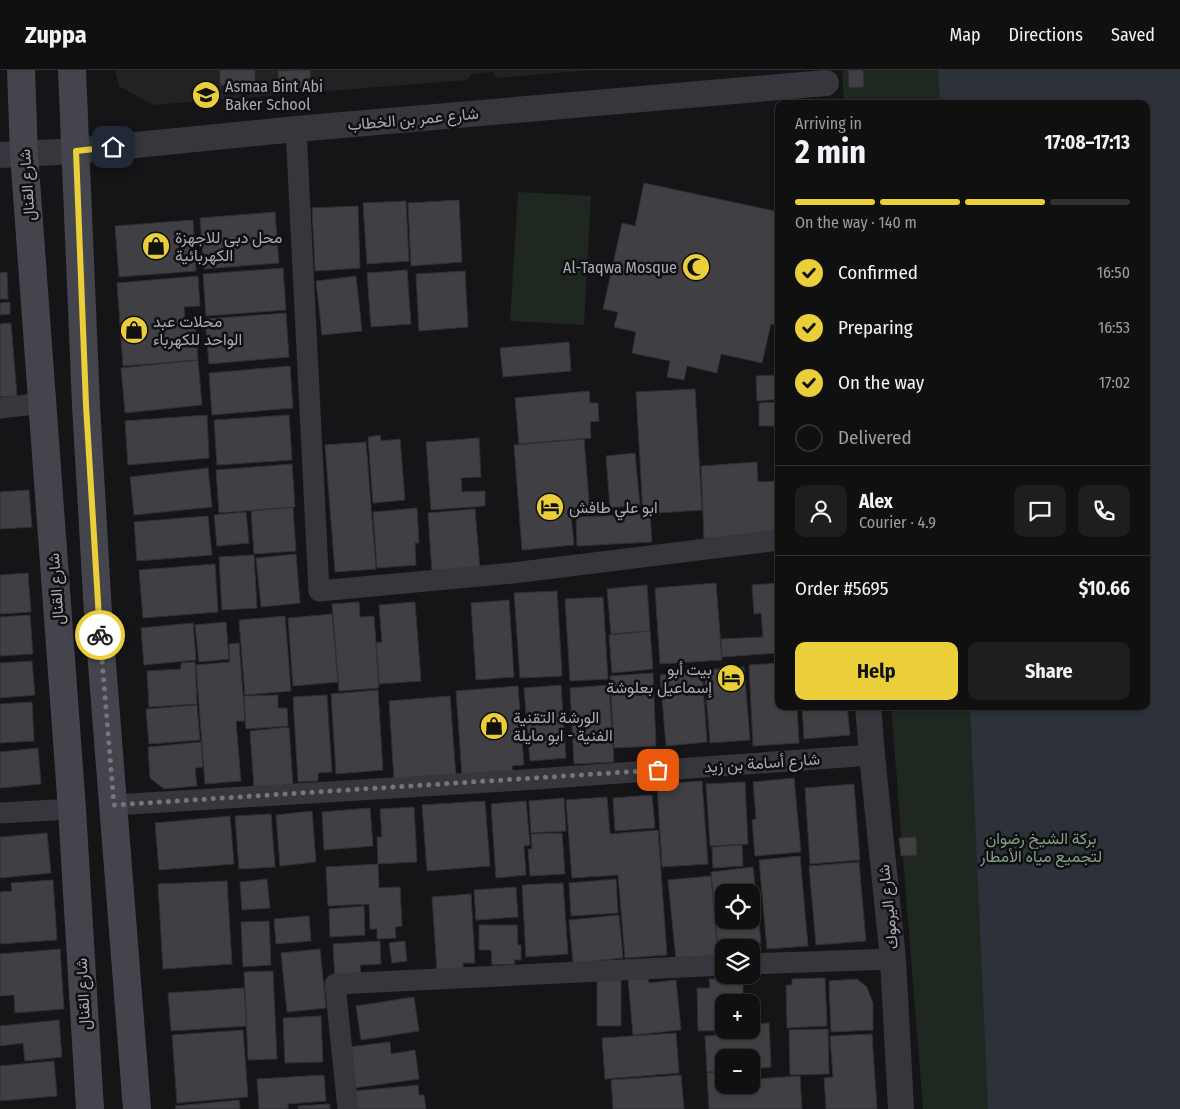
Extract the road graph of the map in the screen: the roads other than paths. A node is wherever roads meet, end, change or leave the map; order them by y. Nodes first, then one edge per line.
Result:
1 (20, 70) edge
2 (72, 70) edge
3 (826, 86) edge
4 (296, 129) junction
5 (76, 151) junction
6 (12, 154) edge
7 (42, 403) junction
8 (0, 408) edge
9 (775, 540) edge
10 (868, 710) edge
11 (872, 755) junction
12 (114, 805) junction
13 (72, 809) junction
14 (0, 813) edge
15 (893, 958) junction
16 (715, 964) edge
17 (760, 964) edge
18 (90, 1109) edge
19 (137, 1109) edge
20 (348, 1109) edge
21 (900, 1109) edge

1 - 6 main road, شارع القنال
2 - 5 main road
3 - 4 street, شارع عمر بن الخطاب
4 - 5 street, شارع عمر بن الخطاب
4 - 9 street
5 - 6 street, شارع عمر بن الخطاب
5 - 12 main road
6 - 7 main road, شارع القنال
7 - 8 street
7 - 13 main road, شارع القنال
10 - 11 street, شارع اليرموك
11 - 12 street, شارع أسامة بن زيد
11 - 15 street, شارع اليرموك
12 - 19 main road
13 - 14 street
13 - 18 main road, شارع القنال
15 - 17 street
15 - 21 street, شارع اليرموك
16 - 20 street

